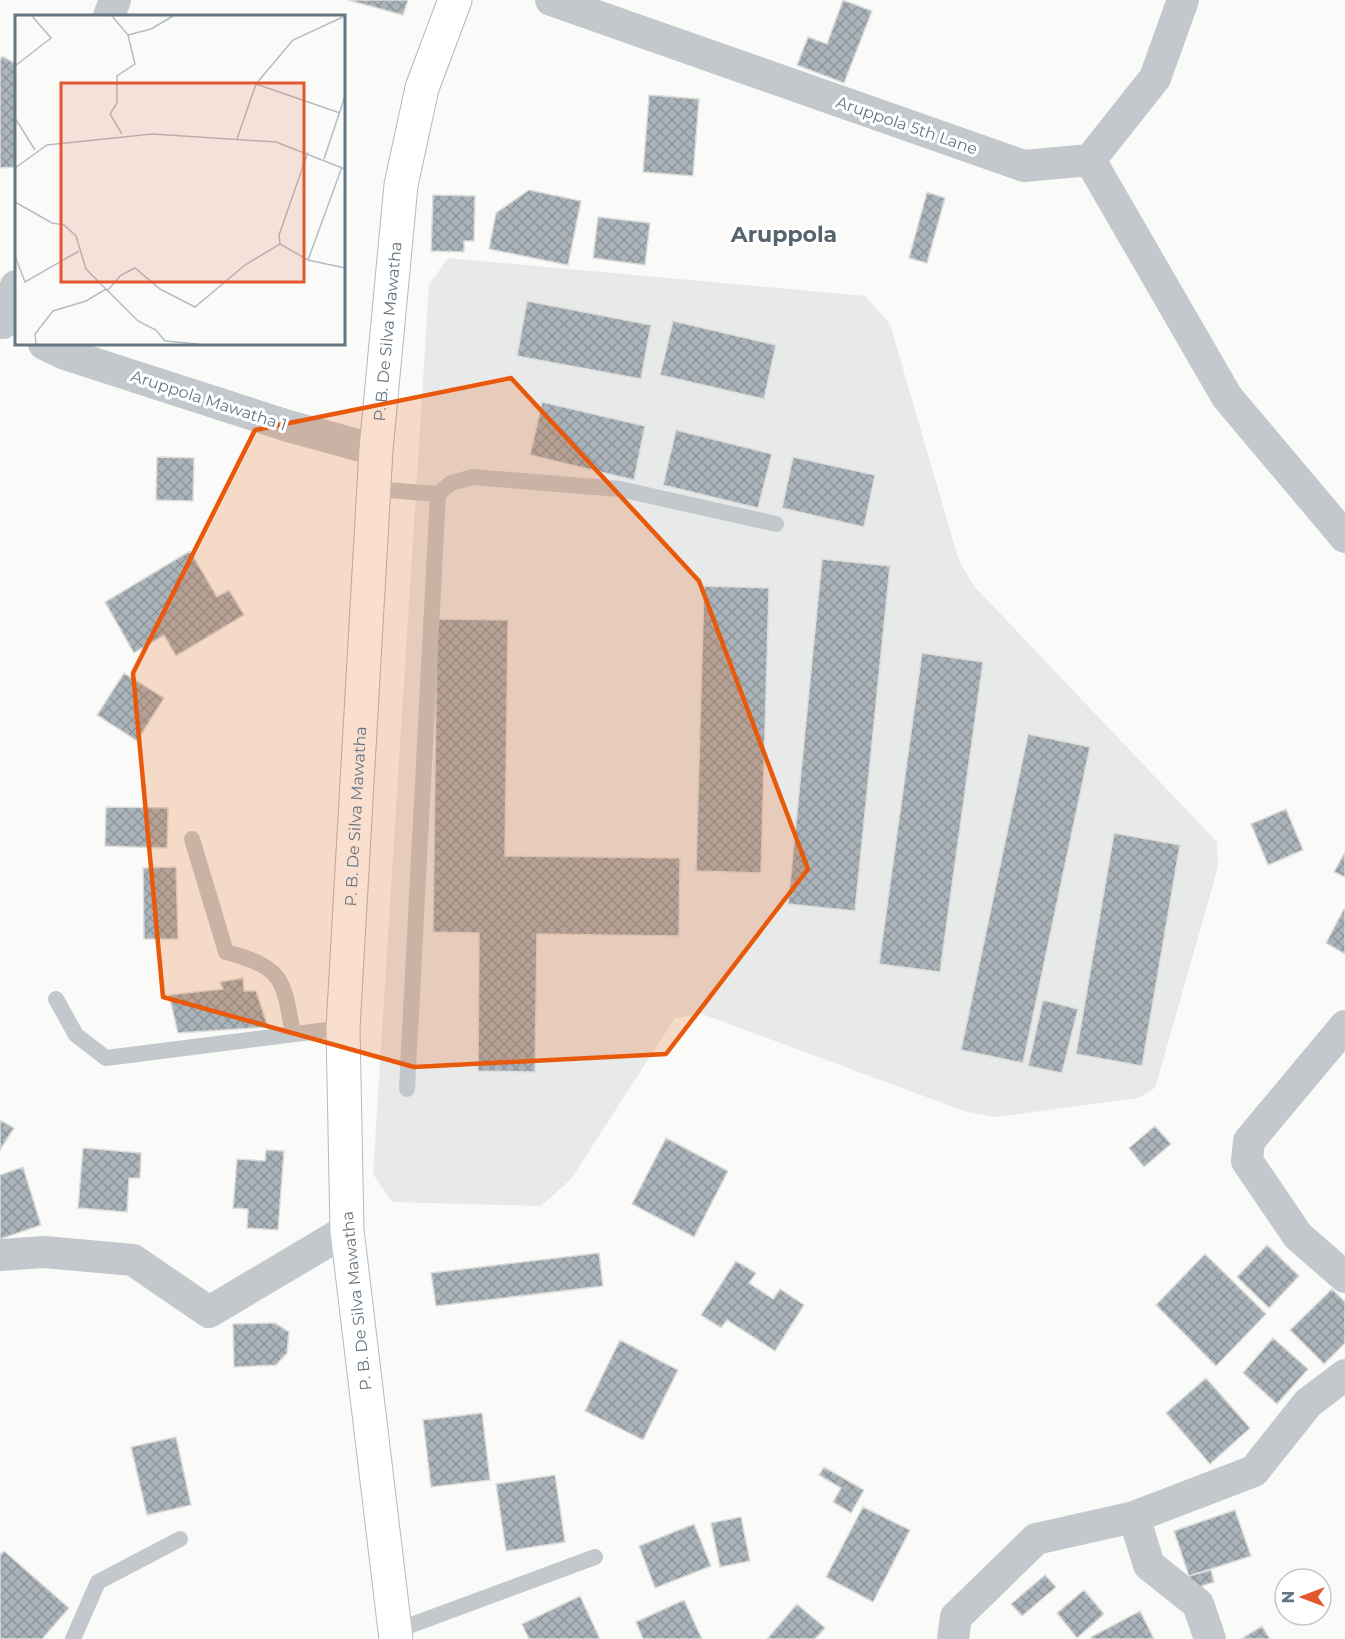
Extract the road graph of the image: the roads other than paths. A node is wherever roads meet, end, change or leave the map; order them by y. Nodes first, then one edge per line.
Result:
1 (115, 0) edge
2 (455, 0) edge
3 (551, 0) edge
4 (1183, 0) edge
5 (110, 15) edge
6 (1090, 160) junction
7 (15, 290) edge
8 (7, 325) edge
9 (46, 345) edge
10 (376, 450) junction
11 (374, 489) junction
12 (438, 494) junction
13 (776, 524) dead end
14 (1345, 537) edge
15 (192, 839) dead end
16 (56, 999) dead end
17 (1345, 1026) edge
18 (343, 1028) junction
19 (293, 1034) junction
20 (407, 1089) dead end
21 (347, 1230) junction
22 (0, 1255) edge
23 (1345, 1277) edge
24 (1345, 1375) edge
25 (1134, 1517) junction
26 (180, 1539) dead end
27 (595, 1557) dead end
28 (396, 1635) edge
29 (74, 1639) edge
30 (953, 1639) edge
31 (1210, 1639) edge

1 - 5 street
2 - 10 street, P. B. De Silva Mawatha
3 - 6 street, Aruppola 5th Lane
4 - 6 street
6 - 14 street
7 - 8 street
9 - 10 street, Aruppola Mawatha 1
10 - 11 street, P. B. De Silva Mawatha
11 - 12 lane
11 - 18 street, P. B. De Silva Mawatha
12 - 13 lane
12 - 20 lane
15 - 19 lane
16 - 19 lane
17 - 23 street
18 - 19 lane
18 - 21 street, P. B. De Silva Mawatha
21 - 22 street
21 - 28 street, P. B. De Silva Mawatha
24 - 25 street
25 - 30 street
25 - 31 street
26 - 29 lane
27 - 28 lane

